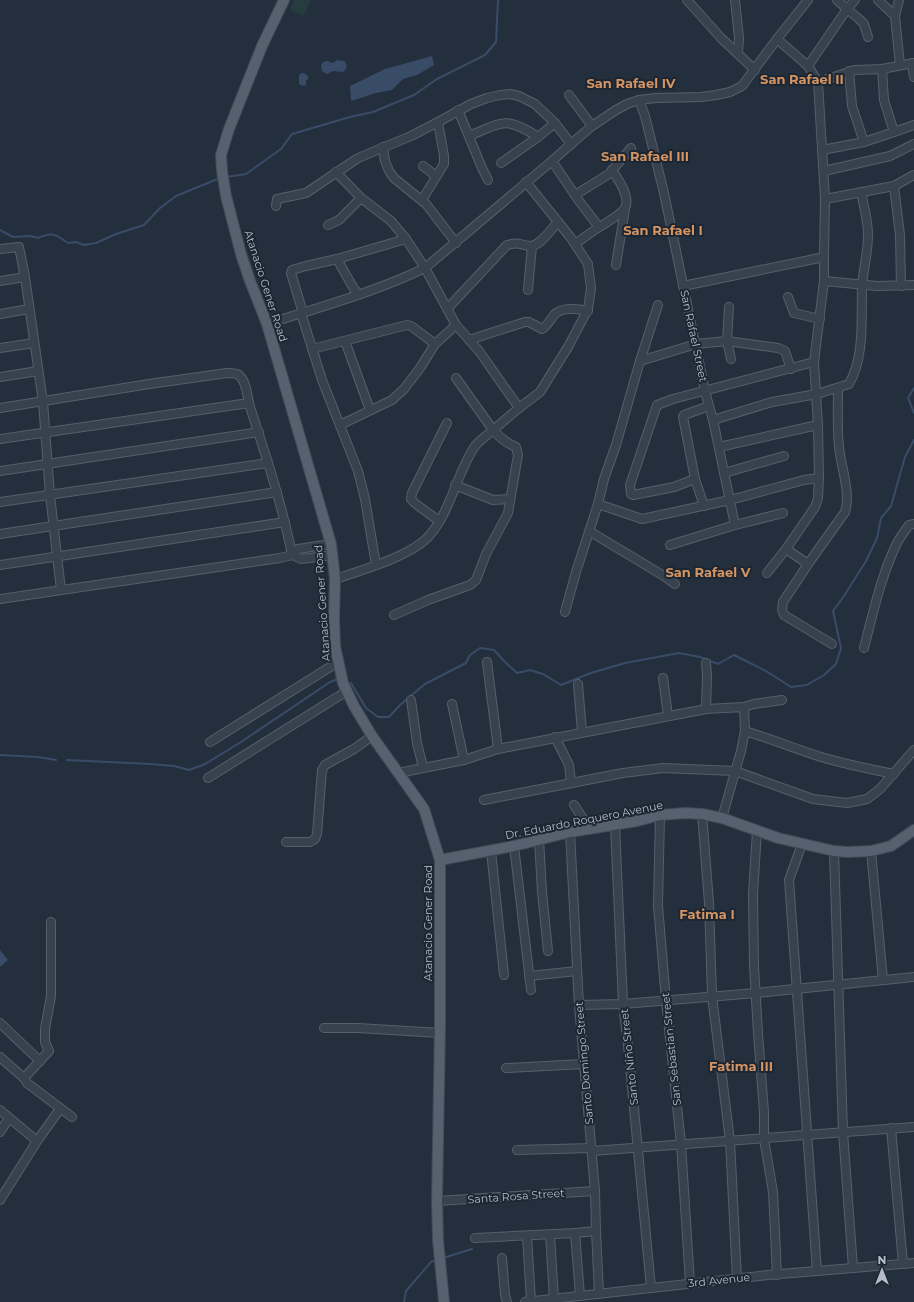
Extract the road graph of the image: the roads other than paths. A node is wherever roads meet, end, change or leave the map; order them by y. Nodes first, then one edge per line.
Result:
1 (284, 0) edge
2 (687, 0) edge
3 (696, 0) edge
4 (735, 0) edge
5 (808, 0) edge
6 (837, 0) edge
7 (855, 0) edge
8 (878, 0) edge
9 (899, 0) edge
10 (695, 9) junction
11 (847, 9) junction
12 (895, 16) junction
13 (868, 37) dead end
14 (777, 39) junction
15 (738, 53) junction
16 (913, 63) edge
17 (900, 65) junction
18 (808, 66) junction
19 (882, 69) junction
20 (755, 70) junction
21 (849, 71) junction
22 (914, 77) edge
23 (818, 82) junction
24 (569, 95) dead end
25 (639, 100) junction
26 (458, 110) junction
27 (438, 122) junction
28 (555, 123) junction
29 (914, 125) edge
30 (592, 126) junction
31 (894, 132) junction
32 (469, 136) junction
33 (538, 137) junction
34 (864, 142) junction
35 (571, 144) junction
36 (914, 144) edge
37 (383, 147) junction
38 (631, 148) dead end
39 (822, 150) junction
40 (552, 161) junction
41 (501, 163) dead end
42 (424, 166) dead end
43 (612, 170) junction
44 (824, 171) junction
45 (336, 172) junction
46 (914, 175) edge
47 (436, 176) junction
48 (488, 180) dead end
49 (526, 182) junction
50 (894, 186) junction
51 (861, 192) junction
52 (575, 195) junction
53 (361, 198) junction
54 (825, 199) junction
55 (422, 200) junction
56 (276, 206) dead end
57 (625, 209) junction
58 (558, 222) junction
59 (328, 225) dead end
60 (599, 227) junction
61 (406, 239) junction
62 (456, 243) junction
63 (575, 244) junction
64 (532, 246) junction
65 (0, 249) edge
66 (824, 257) junction
67 (338, 259) junction
68 (616, 265) dead end
69 (425, 268) junction
70 (25, 277) junction
71 (824, 280) junction
72 (0, 281) edge
73 (862, 284) junction
74 (914, 285) edge
75 (683, 286) junction
76 (901, 286) junction
77 (528, 290) dead end
78 (359, 294) junction
79 (788, 297) dead end
80 (658, 305) dead end
81 (730, 307) dead end
82 (29, 309) junction
83 (447, 309) junction
84 (588, 311) junction
85 (302, 313) junction
86 (0, 314) edge
87 (820, 319) junction
88 (267, 324) junction
89 (456, 325) junction
90 (469, 340) junction
91 (345, 341) junction
92 (727, 341) junction
93 (34, 343) junction
94 (435, 344) junction
95 (696, 344) junction
96 (0, 348) edge
97 (312, 349) junction
98 (731, 359) dead end
99 (640, 361) junction
100 (814, 362) junction
101 (791, 369) junction
102 (38, 371) junction
103 (0, 377) edge
104 (456, 378) dead end
105 (838, 388) junction
106 (705, 391) junction
107 (817, 394) junction
108 (43, 402) junction
109 (249, 403) junction
110 (709, 406) junction
111 (0, 408) edge
112 (519, 408) junction
113 (370, 410) junction
114 (713, 420) junction
115 (447, 423) dead end
116 (340, 425) junction
117 (818, 425) junction
118 (493, 430) junction
119 (45, 432) junction
120 (259, 432) junction
121 (0, 439) edge
122 (719, 447) junction
123 (784, 456) dead end
124 (268, 463) junction
125 (48, 465) junction
126 (0, 471) edge
127 (724, 473) junction
128 (819, 478) junction
129 (695, 479) junction
130 (455, 485) junction
131 (277, 492) junction
132 (50, 495) junction
133 (510, 500) junction
134 (730, 500) junction
135 (0, 502) edge
136 (598, 504) junction
137 (704, 506) junction
138 (783, 513) dead end
139 (440, 521) junction
140 (285, 522) junction
141 (914, 524) edge
142 (54, 526) junction
143 (735, 526) junction
144 (589, 531) junction
145 (0, 534) edge
146 (330, 544) junction
147 (670, 545) dead end
148 (786, 549) junction
149 (292, 555) junction
150 (333, 555) junction
151 (58, 557) junction
152 (808, 564) junction
153 (0, 565) edge
154 (376, 565) junction
155 (767, 573) dead end
156 (335, 579) junction
157 (675, 584) dead end
158 (61, 590) junction
159 (0, 599) edge
160 (565, 612) dead end
161 (394, 615) dead end
162 (832, 644) dead end
163 (864, 648) dead end
164 (338, 662) junction
165 (487, 662) dead end
166 (706, 663) dead end
167 (663, 678) dead end
168 (578, 684) dead end
169 (345, 687) junction
170 (411, 700) dead end
171 (782, 700) dead end
172 (452, 704) dead end
173 (744, 707) junction
174 (706, 709) junction
175 (668, 716) junction
176 (745, 731) junction
177 (582, 732) junction
178 (372, 736) junction
179 (555, 738) junction
180 (210, 742) dead end
181 (498, 749) junction
182 (914, 750) edge
183 (464, 760) junction
184 (423, 767) junction
185 (735, 771) junction
186 (398, 773) junction
187 (894, 774) junction
188 (208, 778) dead end
189 (571, 782) junction
190 (484, 800) dead end
191 (574, 805) dead end
192 (702, 814) junction
193 (660, 815) junction
194 (722, 818) junction
195 (615, 825) junction
196 (590, 829) junction
197 (914, 830) edge
198 (757, 831) junction
199 (570, 832) junction
200 (539, 839) junction
201 (286, 842) dead end
202 (802, 844) junction
203 (514, 846) junction
204 (491, 851) junction
205 (834, 851) junction
206 (871, 851) junction
207 (440, 860) junction
208 (51, 922) dead end
209 (548, 951) dead end
210 (577, 971) junction
211 (504, 975) dead end
212 (529, 976) junction
213 (914, 978) edge
214 (883, 980) junction
215 (837, 984) junction
216 (797, 988) junction
217 (531, 990) dead end
218 (756, 993) junction
219 (712, 996) junction
220 (666, 1000) junction
221 (623, 1004) junction
222 (579, 1005) junction
223 (0, 1023) edge
224 (324, 1028) dead end
225 (440, 1033) junction
226 (0, 1057) edge
227 (40, 1061) junction
228 (584, 1064) junction
229 (506, 1068) dead end
230 (24, 1078) junction
231 (60, 1109) junction
232 (0, 1110) edge
233 (72, 1117) dead end
234 (9, 1118) junction
235 (914, 1127) edge
236 (891, 1128) junction
237 (0, 1132) edge
238 (843, 1132) junction
239 (807, 1135) junction
240 (764, 1139) junction
241 (37, 1141) junction
242 (730, 1141) junction
243 (680, 1144) junction
244 (637, 1148) junction
245 (517, 1150) dead end
246 (592, 1150) junction
247 (595, 1191) junction
248 (0, 1200) edge
249 (437, 1201) junction
250 (596, 1231) junction
251 (575, 1233) junction
252 (550, 1234) junction
253 (527, 1236) junction
254 (475, 1238) dead end
255 (502, 1258) dead end
256 (914, 1263) edge
257 (903, 1264) junction
258 (853, 1268) junction
259 (817, 1272) junction
260 (777, 1275) junction
261 (737, 1279) junction
262 (690, 1283) junction
263 (651, 1288) junction
264 (599, 1294) junction
265 (580, 1296) junction
266 (554, 1299) junction
267 (444, 1302) edge
268 (507, 1302) edge
269 (528, 1302) edge

1 - 88 main road, Atanacio Gener Road
2 - 10 street
3 - 10 street
4 - 15 street
5 - 14 street
6 - 11 street
7 - 11 street
8 - 12 street
9 - 12 street
10 - 15 street
11 - 13 street
11 - 18 street
12 - 17 street
14 - 18 street
14 - 20 street
15 - 20 street
16 - 17 street
16 - 22 street
17 - 19 street
18 - 23 street
19 - 21 street
19 - 31 street
20 - 25 street
21 - 23 street
21 - 34 street
23 - 39 street
24 - 30 street
25 - 30 street
25 - 75 street, San Rafael Street
26 - 27 street
26 - 28 street
26 - 32 street
27 - 37 street
27 - 47 street
28 - 33 street
28 - 35 street
29 - 31 street
30 - 35 street
31 - 34 street
32 - 33 street
32 - 48 street
33 - 41 street
34 - 39 street
35 - 40 street
36 - 44 street
37 - 45 street
37 - 55 street
38 - 43 street
39 - 44 street
40 - 49 street
40 - 52 street
42 - 47 street
43 - 52 street
43 - 57 street
44 - 54 street
45 - 53 street
45 - 56 street
46 - 50 street
47 - 55 street
49 - 58 street
49 - 62 street
50 - 51 street
50 - 76 street
51 - 54 street
51 - 73 street
52 - 60 street
53 - 59 street
53 - 61 street
54 - 66 street
55 - 62 street
57 - 60 street
57 - 68 street
58 - 63 street
58 - 64 street
60 - 63 street
61 - 67 street
61 - 69 street
62 - 69 street
63 - 84 street
64 - 77 street
64 - 83 street
65 - 70 street
66 - 71 street
66 - 75 street
67 - 78 street
67 - 85 street
69 - 78 street
69 - 83 street
70 - 72 street
70 - 82 street
71 - 73 street
71 - 87 street
73 - 76 street
73 - 105 street
74 - 76 street
75 - 95 street, San Rafael Street
78 - 85 street
79 - 87 street
80 - 99 street
81 - 92 street
82 - 86 street
82 - 93 street
83 - 89 street
84 - 90 street
84 - 112 street
85 - 88 street
85 - 97 street
87 - 100 street
88 - 146 main road, Atanacio Gener Road
89 - 90 street
89 - 94 street
90 - 112 street
91 - 94 street
91 - 97 street
91 - 113 street
92 - 95 street
92 - 98 street
92 - 101 street
93 - 96 street
93 - 102 street
94 - 113 street
95 - 99 street
95 - 106 street, San Rafael Street
97 - 116 street
99 - 136 street
100 - 101 street
100 - 107 street
101 - 106 street
102 - 103 street
102 - 108 street
104 - 118 street
105 - 107 street
105 - 152 street
106 - 110 street, San Rafael Street
106 - 129 street
107 - 114 street
107 - 117 street
108 - 109 street
108 - 111 street
108 - 119 street
109 - 119 street
109 - 120 street
110 - 114 street, San Rafael Street
110 - 129 street
112 - 118 street
113 - 116 street
114 - 122 street, San Rafael Street
115 - 139 street
116 - 154 street
117 - 122 street
117 - 128 street
118 - 130 street
118 - 133 street
119 - 121 street
119 - 125 street
120 - 124 street
120 - 125 street
122 - 127 street, San Rafael Street
123 - 127 street
124 - 131 street
124 - 132 street
125 - 126 street
125 - 132 street
127 - 134 street, San Rafael Street
128 - 134 street
128 - 148 street
129 - 137 street
130 - 133 street
130 - 139 street
131 - 140 street
131 - 142 street
132 - 135 street
132 - 142 street
133 - 161 street
134 - 137 street
134 - 143 street, San Rafael Street
136 - 137 street
136 - 144 street
138 - 143 street
139 - 154 street
140 - 149 street
140 - 151 street
141 - 163 street
142 - 145 street
142 - 151 street
143 - 147 street
144 - 157 street
144 - 160 street
146 - 149 street
146 - 150 main road, Atanacio Gener Road
148 - 152 street
148 - 155 street
149 - 150 street
149 - 158 street
150 - 156 main road, Atanacio Gener Road
151 - 153 street
151 - 158 street
152 - 162 street
154 - 156 street
156 - 164 main road, Atanacio Gener Road
158 - 159 street
164 - 169 main road, Atanacio Gener Road
164 - 180 street
165 - 181 street
166 - 174 street
167 - 175 street
168 - 177 street
169 - 178 main road, Atanacio Gener Road
169 - 188 street
170 - 184 street
171 - 173 street
172 - 183 street
173 - 174 street
173 - 176 street
174 - 175 street
175 - 177 street
176 - 185 street
176 - 187 street
177 - 179 street
178 - 186 main road, Atanacio Gener Road
178 - 201 street
179 - 181 street
179 - 189 street
181 - 183 street
182 - 187 street
183 - 184 street
184 - 186 street
185 - 187 street
185 - 189 street
185 - 194 street
186 - 207 main road, Atanacio Gener Road
189 - 190 street
191 - 196 street
192 - 193 main road, Dr. Eduardo Roquero Avenue
192 - 194 main road, Dr. Eduardo Roquero Avenue
192 - 219 street
193 - 195 main road, Dr. Eduardo Roquero Avenue
193 - 220 street, San Sebastian Street
194 - 198 main road, Dr. Eduardo Roquero Avenue
195 - 196 main road, Dr. Eduardo Roquero Avenue
195 - 221 street, Santo Niño Street
196 - 199 main road, Dr. Eduardo Roquero Avenue
197 - 206 main road, Dr. Eduardo Roquero Avenue
198 - 202 main road, Dr. Eduardo Roquero Avenue
198 - 218 street
199 - 200 main road, Dr. Eduardo Roquero Avenue
199 - 210 street, Santo Domingo Street
200 - 203 main road, Dr. Eduardo Roquero Avenue
200 - 209 street
202 - 205 main road, Dr. Eduardo Roquero Avenue
202 - 216 street
203 - 204 main road, Dr. Eduardo Roquero Avenue
203 - 212 street
204 - 207 main road, Dr. Eduardo Roquero Avenue
204 - 211 street
205 - 206 main road, Dr. Eduardo Roquero Avenue
205 - 215 street
206 - 214 street
207 - 225 main road, Atanacio Gener Road
208 - 227 street
210 - 212 street
210 - 222 street, Santo Domingo Street
212 - 217 street
213 - 214 street
214 - 215 street
215 - 216 street
215 - 238 street
216 - 218 street
216 - 239 street
218 - 219 street
218 - 240 street
219 - 220 street
219 - 242 street
220 - 221 street
220 - 243 street, San Sebastian Street
221 - 222 street
221 - 244 street, Santo Niño Street
222 - 228 street, Santo Domingo Street
223 - 227 street
224 - 225 street
225 - 249 main road, Atanacio Gener Road
226 - 230 street
227 - 230 street
228 - 229 street
228 - 246 street, Santo Domingo Street
230 - 231 street
231 - 233 street
231 - 241 street
232 - 234 street
234 - 237 street
234 - 241 street
235 - 236 street
236 - 238 street
236 - 257 street
238 - 239 street
238 - 258 street
239 - 240 street
239 - 259 street
240 - 242 street
240 - 260 street
241 - 248 street
242 - 243 street
242 - 261 street
243 - 244 street
243 - 262 street, San Sebastian Street
244 - 246 street
244 - 263 street, Santo Niño Street
245 - 246 street
246 - 247 street, Santo Domingo Street
247 - 249 street, Santa Rosa Street
247 - 250 street, Santo Domingo Street
249 - 267 main road, Atanacio Gener Road
250 - 251 street
250 - 264 street, Santo Domingo Street
251 - 252 street
251 - 265 street
252 - 253 street
252 - 266 street
253 - 254 street
253 - 269 street
255 - 268 street
256 - 257 street, 3rd Avenue
257 - 258 street, 3rd Avenue
258 - 259 street, 3rd Avenue
259 - 260 street, 3rd Avenue
260 - 261 street, 3rd Avenue
261 - 262 street, 3rd Avenue
262 - 263 street, 3rd Avenue
263 - 264 street, 3rd Avenue
264 - 265 street, 3rd Avenue
265 - 266 street, 3rd Avenue
266 - 269 street, 3rd Avenue

